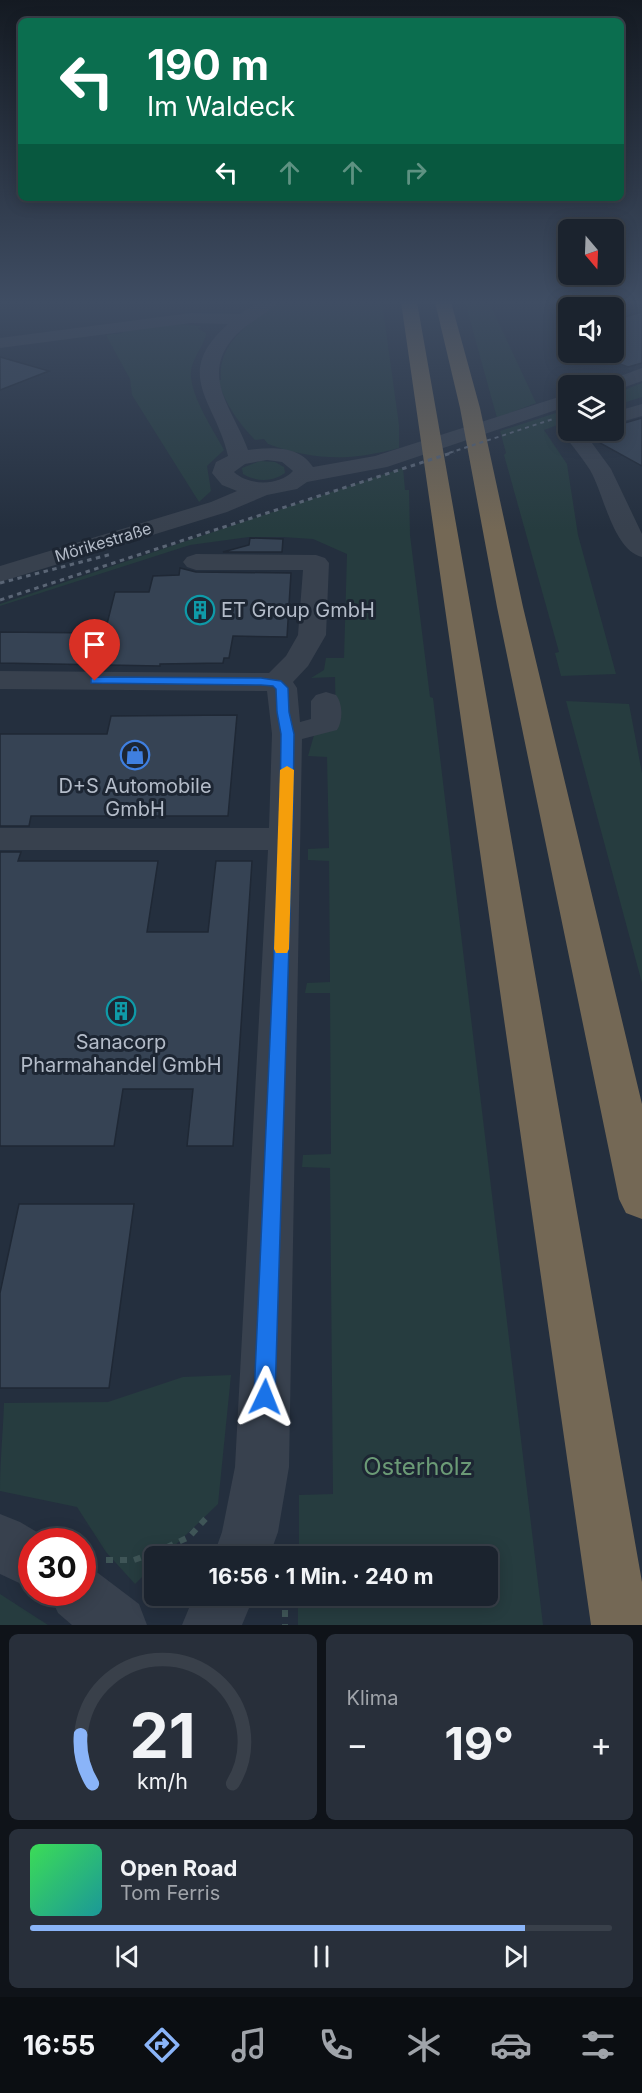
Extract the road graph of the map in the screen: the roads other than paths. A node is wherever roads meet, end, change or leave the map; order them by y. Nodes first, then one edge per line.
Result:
1 (209, 378) edge
2 (421, 378) edge
3 (462, 378) edge
4 (558, 403) edge
5 (642, 410) edge
6 (624, 415) edge
7 (227, 422) junction
8 (579, 441) edge
9 (267, 454) junction
10 (239, 458) junction
11 (300, 469) junction
12 (233, 483) junction
13 (264, 488) junction
14 (205, 510) junction
15 (642, 550) edge
16 (196, 562) dead end
17 (0, 574) edge
18 (0, 680) edge
19 (276, 683) junction
20 (326, 701) dead end
21 (287, 734) junction
22 (0, 839) edge
23 (285, 839) junction
24 (642, 1199) edge
25 (0, 1542) edge
26 (245, 1546) edge
27 (18, 1553) edge
28 (96, 1587) edge
29 (220, 1606) edge
30 (118, 1625) edge
31 (211, 1625) edge
32 (620, 1625) edge

1 - 7 street
2 - 32 highway
3 - 24 highway
4 - 11 street
5 - 6 street
7 - 9 street
7 - 10 street
8 - 15 street
9 - 10 street
9 - 11 street
10 - 12 street
11 - 13 street
12 - 13 street
12 - 14 street, Mörikestraße
13 - 14 street, Mörikestraße
14 - 17 street, Mörikestraße
16 - 19 street
18 - 19 street
19 - 21 street
20 - 21 street
21 - 23 street
22 - 23 street
23 - 26 street
25 - 27 street
28 - 30 street
29 - 31 street

